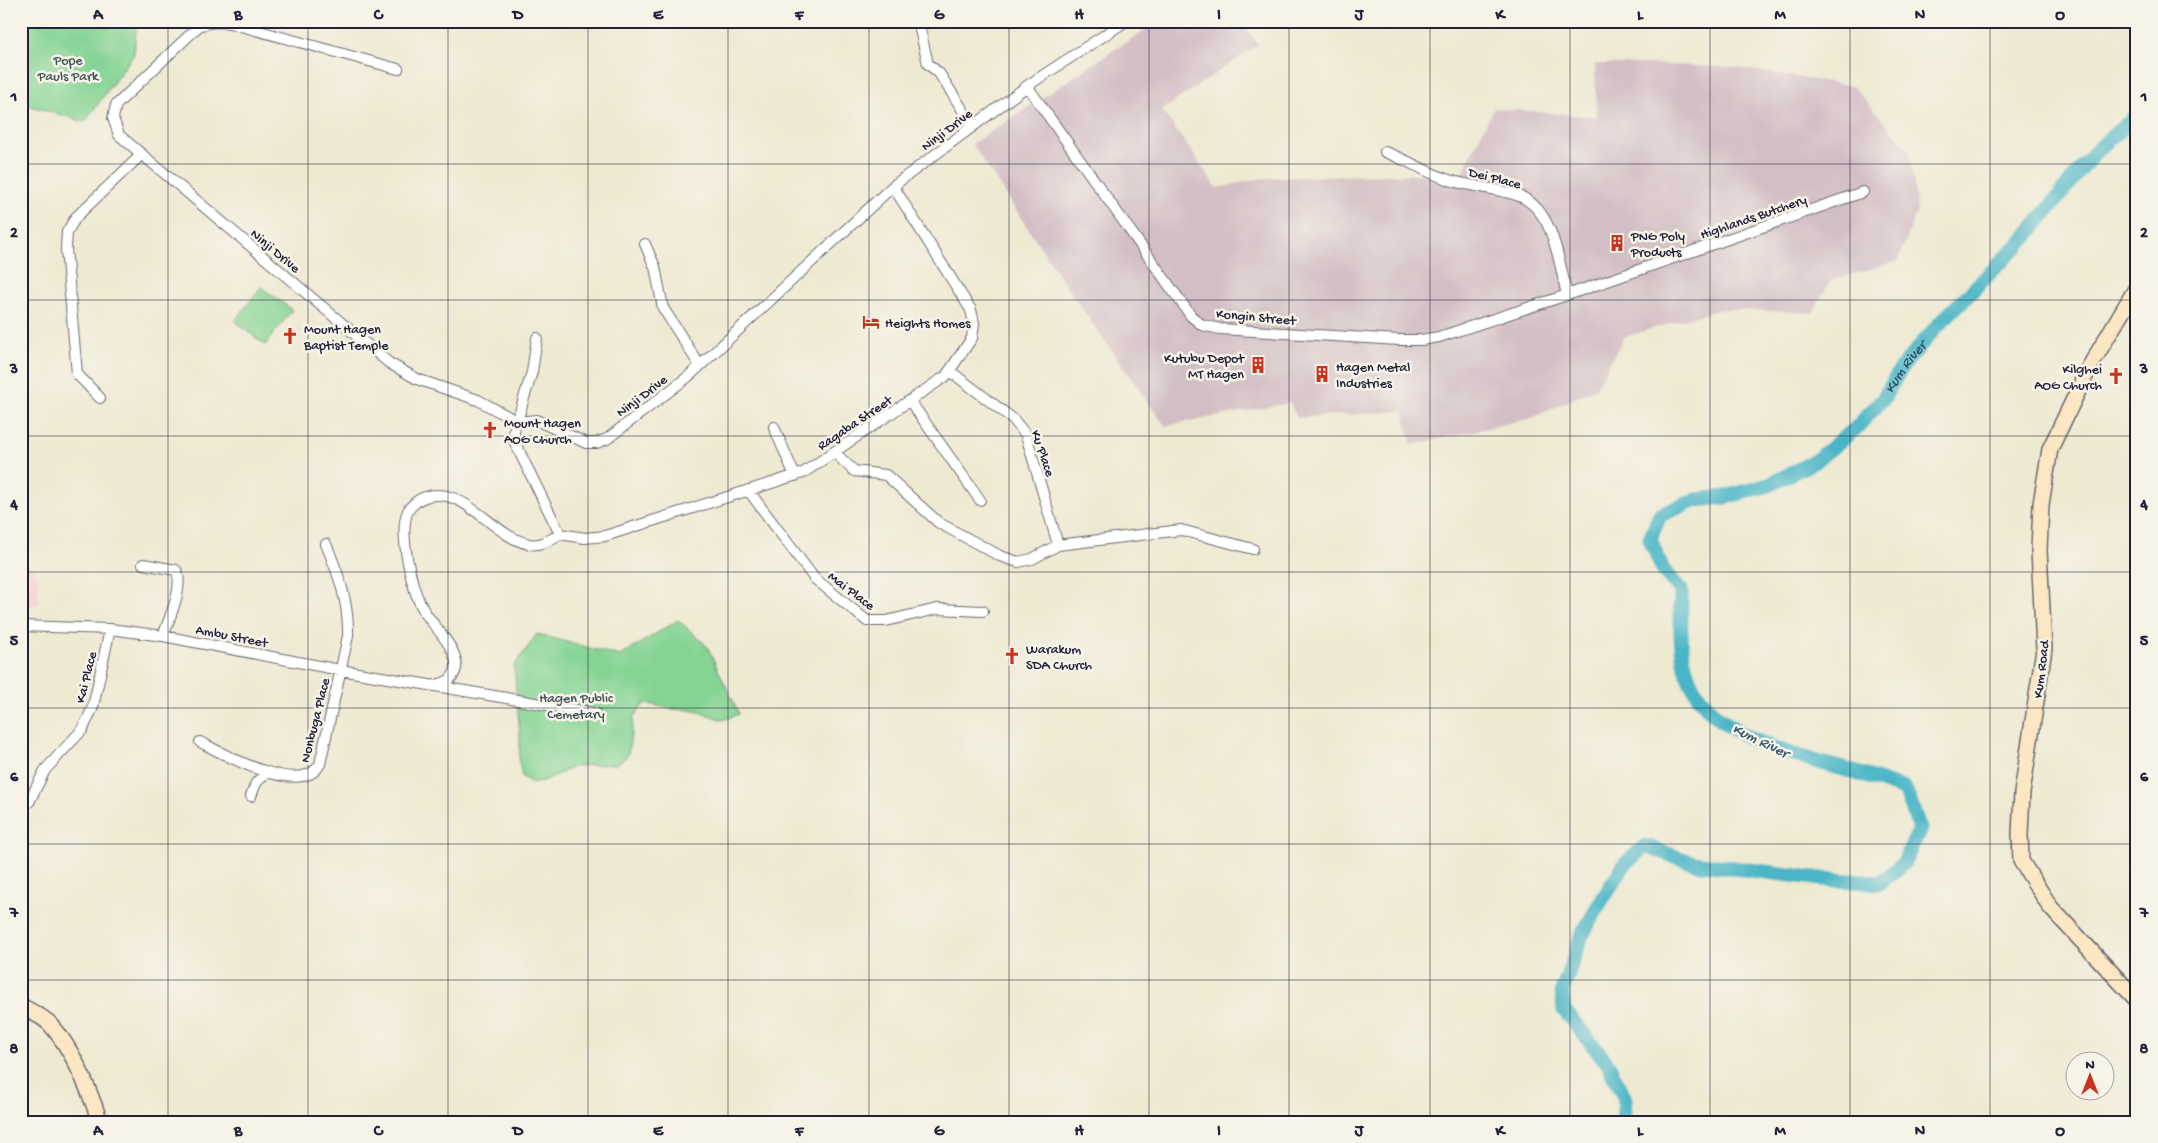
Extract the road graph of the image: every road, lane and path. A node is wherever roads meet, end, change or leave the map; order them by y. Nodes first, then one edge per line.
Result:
1 (918, 21) edge
2 (1126, 21) edge
3 (398, 69) dead end
4 (1027, 86) junction
5 (973, 126) junction
6 (1385, 152) dead end
7 (142, 154) junction
8 (893, 186) junction
9 (1863, 192) dead end
10 (645, 244) dead end
11 (2137, 287) edge
12 (1567, 295) junction
13 (537, 338) dead end
14 (700, 366) junction
15 (950, 371) junction
16 (100, 398) dead end
17 (910, 401) junction
18 (518, 422) junction
19 (774, 427) dead end
20 (835, 453) junction
21 (795, 476) junction
22 (748, 490) junction
23 (980, 500) dead end
24 (560, 534) junction
25 (326, 544) dead end
26 (1058, 545) junction
27 (1253, 549) dead end
28 (142, 564) dead end
29 (983, 611) dead end
30 (21, 626) edge
31 (110, 629) junction
32 (163, 636) junction
33 (340, 670) junction
34 (436, 685) junction
35 (596, 713) dead end
36 (200, 742) dead end
37 (267, 772) junction
38 (251, 796) dead end
39 (29, 802) dead end
40 (2137, 1000) edge
41 (21, 1006) edge
42 (100, 1122) edge

1 - 5 street
2 - 4 street, Ninji Drive
3 - 7 street, Ninji Drive
4 - 5 street, Ninji Drive
4 - 12 street, Kongin Street
5 - 8 street, Ninji Drive
6 - 12 street, Dei Place
7 - 16 street
7 - 18 street, Ninji Drive
8 - 14 street, Ninji Drive
8 - 15 street, Ragaba Street
9 - 12 street, Highlands Butchery
10 - 14 street
11 - 40 street, Kum Road
13 - 18 street
14 - 18 street, Ninji Drive
15 - 17 street, Ragaba Street
15 - 26 street, Ku Place
17 - 20 street, Ragaba Street
17 - 23 street
18 - 24 street
19 - 21 street
20 - 21 street, Ragaba Street
20 - 26 street
21 - 22 street, Ragaba Street
22 - 24 street, Ragaba Street
22 - 29 street, Mai Place
24 - 34 street
25 - 33 street
26 - 27 street
28 - 32 street
30 - 31 street, Ambu Street
31 - 32 street, Ambu Street
31 - 39 street, Kai Place
32 - 33 street, Ambu Street
33 - 34 street, Ambu Street
33 - 37 street, Nonbuga Place
34 - 35 street, Ambu Street
36 - 37 street, Nonbuga Place
37 - 38 street
41 - 42 street

